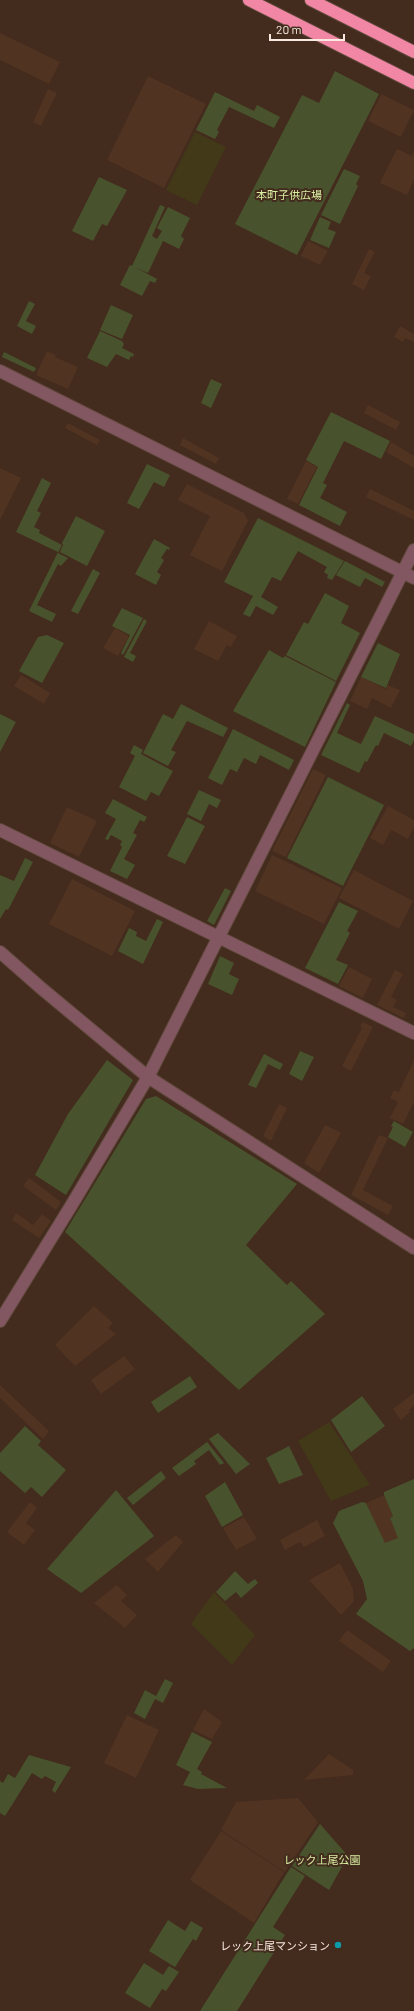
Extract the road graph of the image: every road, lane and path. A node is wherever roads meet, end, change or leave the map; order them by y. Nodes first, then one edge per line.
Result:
1 (249, 0) edge
2 (311, 0) edge
3 (414, 52) edge
4 (414, 83) edge
5 (0, 371) edge
6 (414, 550) edge
7 (402, 572) junction
8 (414, 578) edge
9 (0, 830) edge
10 (219, 938) junction
11 (0, 952) edge
12 (414, 1034) edge
13 (148, 1077) junction
14 (414, 1248) edge
15 (0, 1321) edge

1 - 4 highway
2 - 3 highway
5 - 7 street
6 - 7 street
7 - 8 street
7 - 10 street
9 - 10 street
10 - 12 street
10 - 13 street
11 - 13 street
13 - 14 street
13 - 15 street

